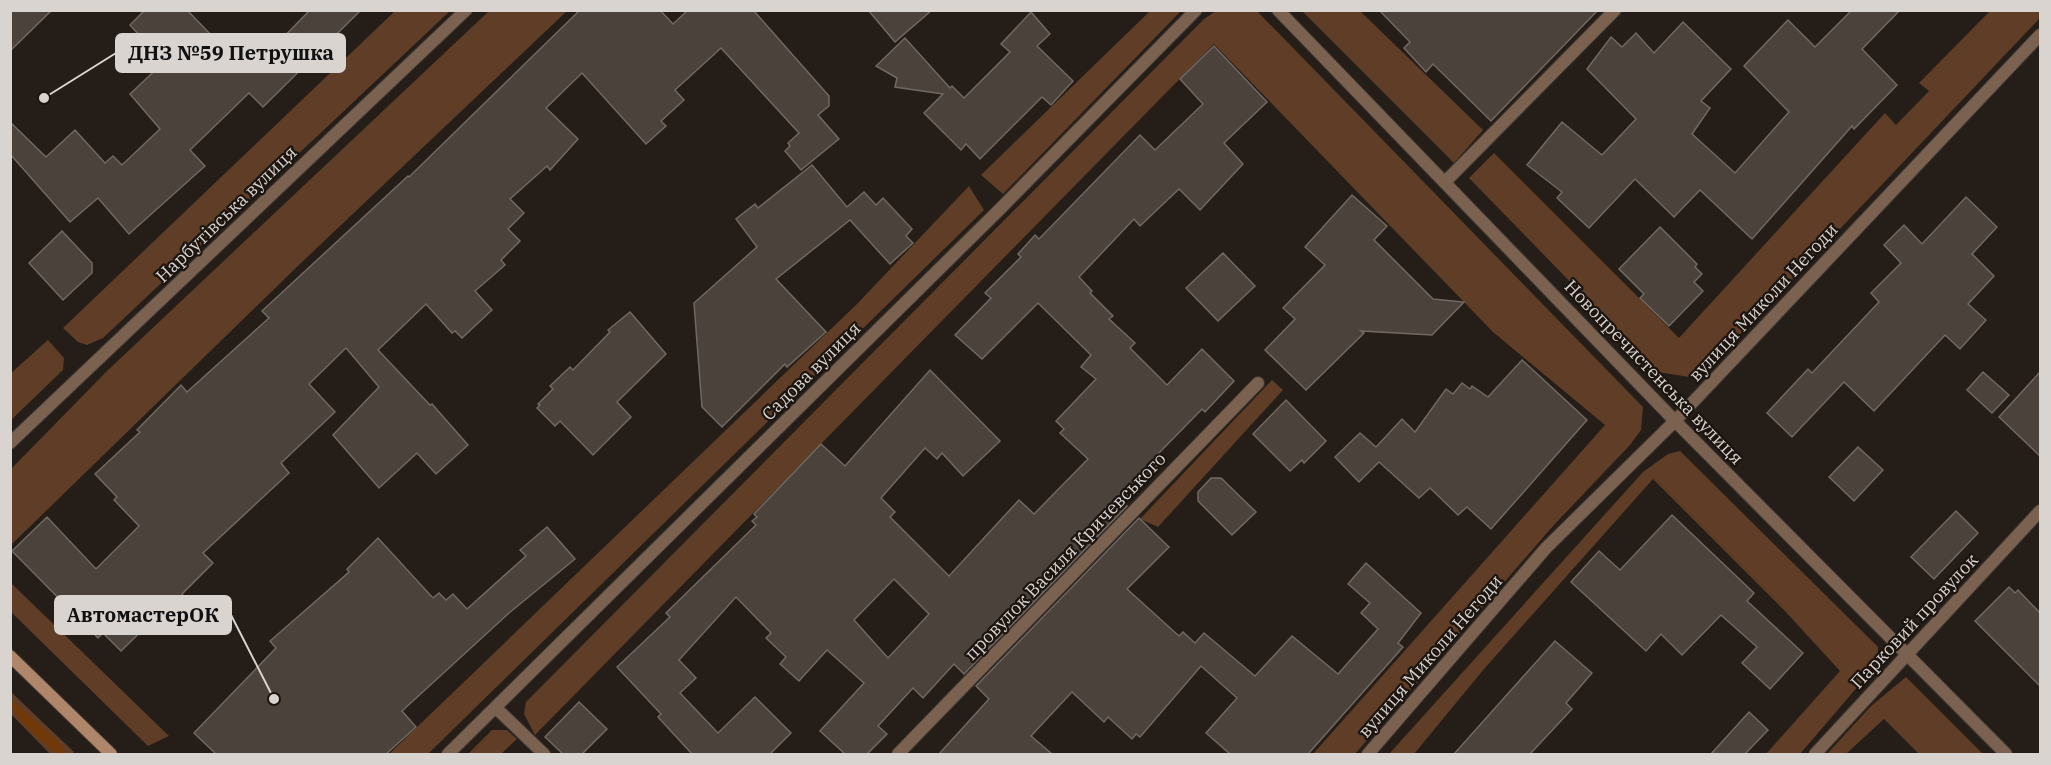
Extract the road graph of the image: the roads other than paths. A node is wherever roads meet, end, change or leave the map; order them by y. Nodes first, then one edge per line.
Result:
1 (466, 10) edge
2 (1196, 10) edge
3 (1278, 10) edge
4 (1616, 10) edge
5 (2040, 35) edge
6 (1445, 183) junction
7 (1258, 383) dead end
8 (1675, 421) junction
9 (10, 443) edge
10 (2040, 511) edge
11 (1907, 654) junction
12 (10, 656) edge
13 (496, 708) junction
14 (111, 754) edge
15 (448, 754) edge
16 (544, 754) edge
17 (898, 754) edge
18 (1368, 754) edge
19 (1815, 754) edge
20 (2006, 754) edge

1 - 9 street, Нарбутівська вулиця
2 - 13 street, Садова вулиця
3 - 6 street, Новопречистенська вулиця
4 - 6 street
5 - 8 street, вулиця Миколи Негоди
6 - 8 street, Новопречистенська вулиця
7 - 17 street, провулок Василя Кричевського
8 - 11 street, Новопречистенська вулиця
8 - 18 street, вулиця Миколи Негоди
10 - 11 street, Парковий провулок
11 - 19 street, Парковий провулок
11 - 20 street, Новопречистенська вулиця
12 - 14 main road
13 - 15 street, Садова вулиця
13 - 16 street

